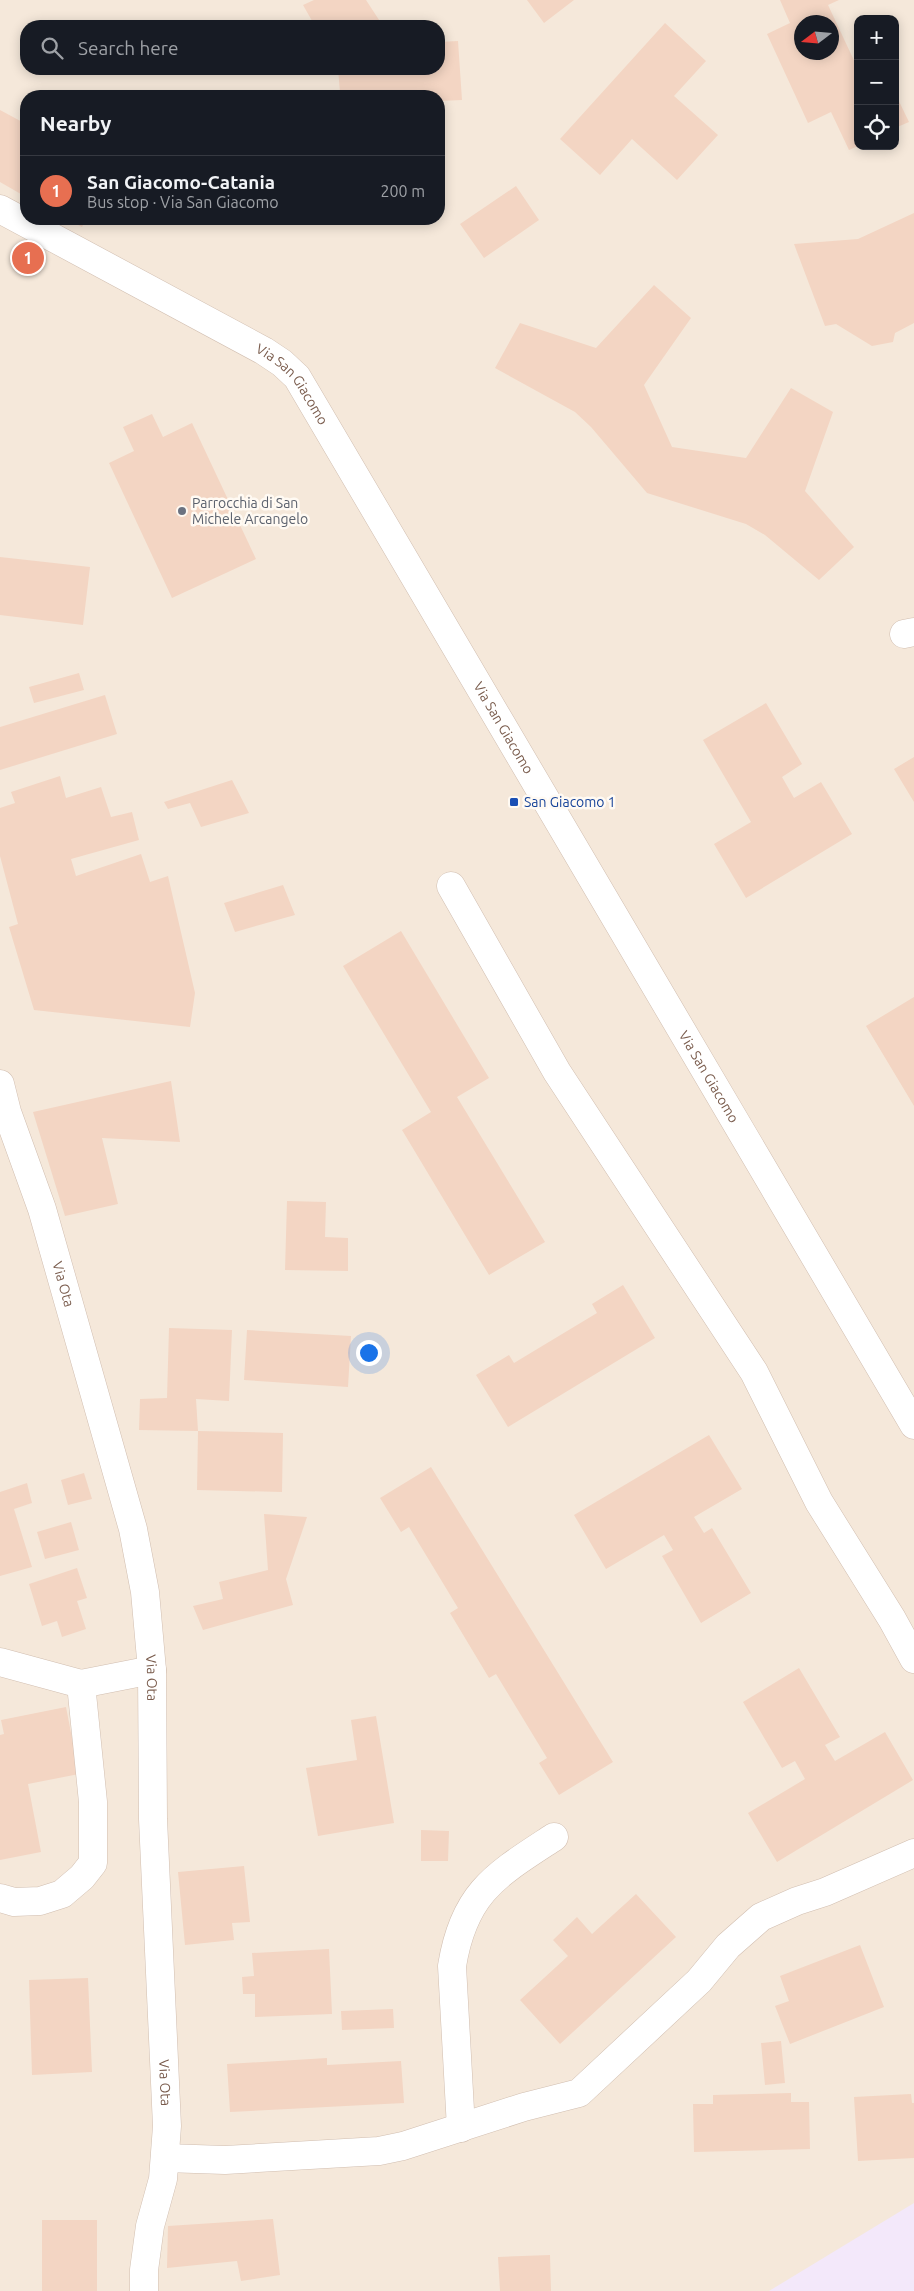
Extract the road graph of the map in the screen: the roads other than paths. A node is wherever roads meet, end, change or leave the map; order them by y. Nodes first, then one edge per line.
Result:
1 (0, 210) edge
2 (20, 221) edge
3 (28, 225) edge
4 (451, 886) dead end
5 (0, 1084) edge
6 (914, 1425) edge
7 (914, 1659) edge
8 (0, 1662) edge
9 (152, 1670) junction
10 (81, 1684) junction
11 (554, 1836) dead end
12 (914, 1853) edge
13 (0, 1898) edge
14 (461, 2128) junction
15 (164, 2158) junction
16 (144, 2291) edge

1 - 2 street, Via San Giacomo
3 - 6 street, Via San Giacomo
4 - 7 street
5 - 9 street, Via Ota
8 - 10 street
9 - 10 street
9 - 15 street, Via Ota
10 - 13 street
11 - 14 street
12 - 14 street
14 - 15 street
15 - 16 street, Via Ota

